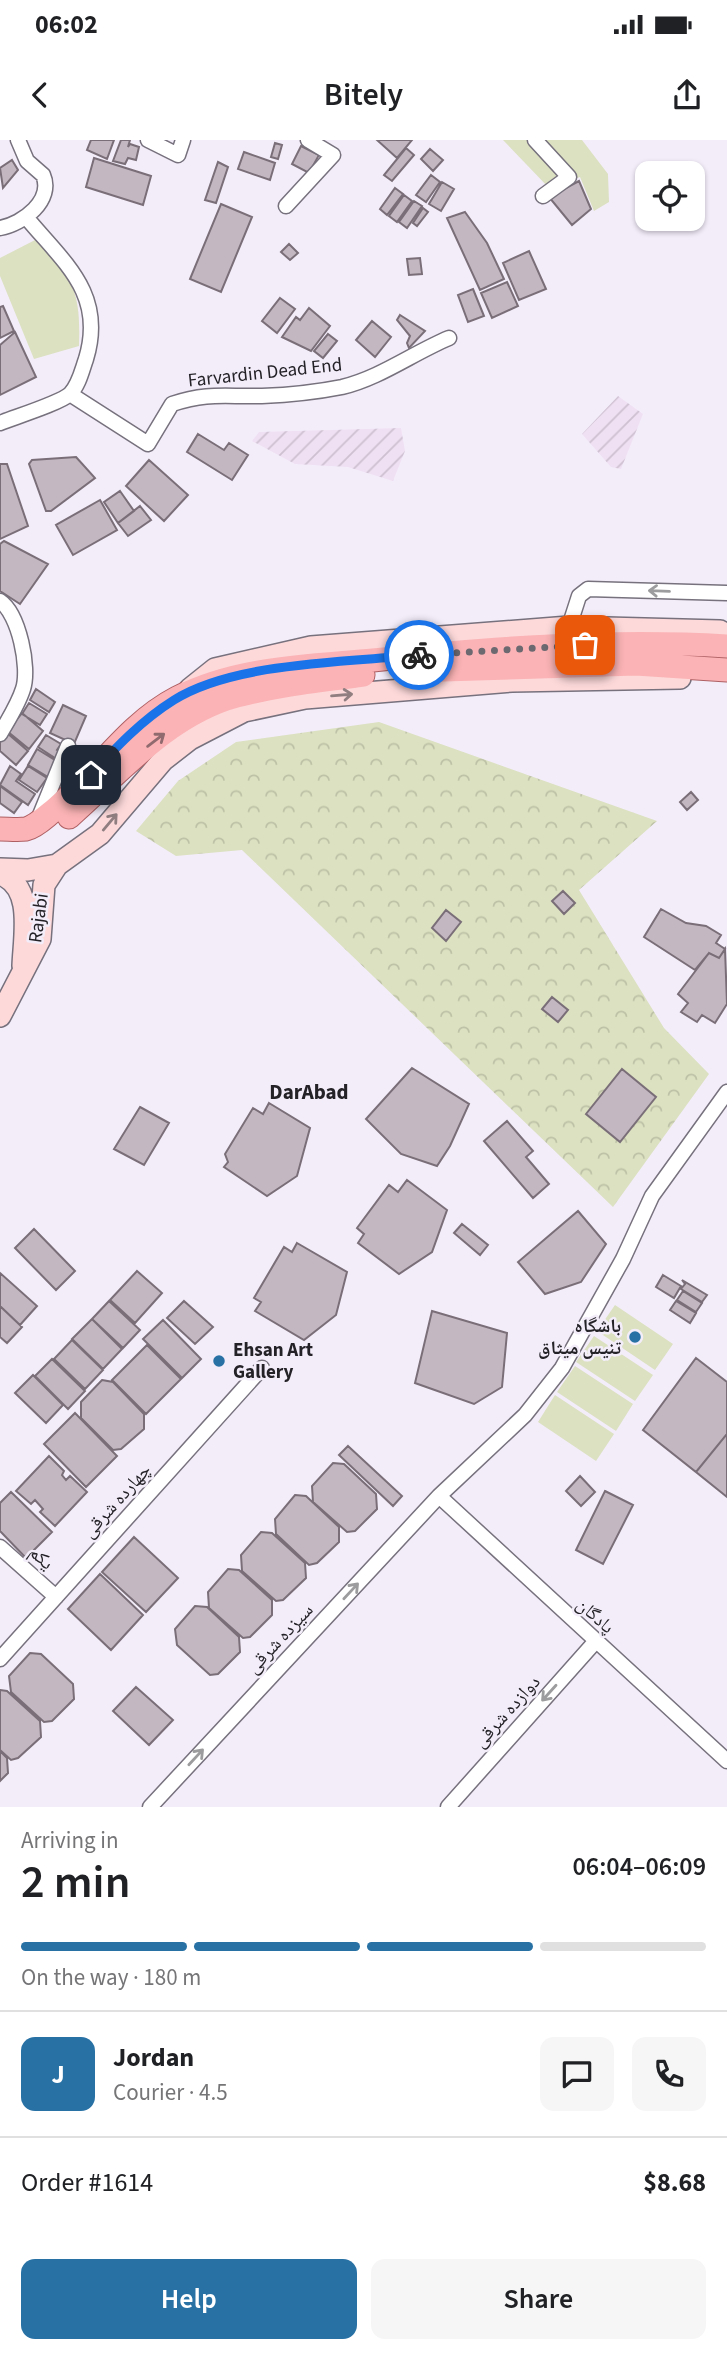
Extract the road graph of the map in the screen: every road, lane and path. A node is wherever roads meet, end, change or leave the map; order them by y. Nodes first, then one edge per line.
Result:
1 (18, 140) edge
2 (149, 140) edge
3 (183, 140) edge
4 (308, 140) edge
5 (535, 140) edge
6 (542, 196) dead end
7 (286, 206) dead end
8 (26, 217) junction
9 (0, 228) edge
10 (449, 338) dead end
11 (70, 394) junction
12 (0, 423) edge
13 (727, 593) edge
14 (0, 601) edge
15 (569, 627) junction
16 (727, 636) edge
17 (690, 644) junction
18 (727, 646) edge
19 (689, 667) junction
20 (727, 670) edge
21 (727, 677) edge
22 (177, 698) junction
23 (0, 734) edge
24 (68, 746) dead end
25 (36, 824) junction
26 (0, 829) edge
27 (0, 845) edge
28 (57, 864) junction
29 (0, 871) edge
30 (23, 972) junction
31 (0, 1016) edge
32 (727, 1092) edge
33 (262, 1368) dead end
34 (439, 1496) junction
35 (0, 1547) edge
36 (56, 1597) junction
37 (595, 1642) junction
38 (0, 1659) edge
39 (727, 1761) edge
40 (150, 1807) edge
41 (448, 1807) edge

1 - 8 street
2 - 3 street
4 - 7 street
5 - 6 street
8 - 9 street
8 - 11 street
10 - 11 street, Farvardin Dead End
11 - 12 street
13 -> 15 street
14 - 23 street
15 - 16 main road
15 - 22 main road
17 - 18 main road
17 - 19 main road
17 - 22 main road
19 - 20 main road
27 -> 19 main road
28 -> 21 main road
22 - 25 main road
24 - 25 street
25 - 26 main road
28 - 29 main road
28 - 30 main road, Rajabi
29 - 30 main road, Rajabi
30 - 31 main road, Rajabi
32 - 34 street, سیزده شرقی
33 - 36 street, چهارده شرقی
34 - 37 street, پادگان
40 -> 34 street, سیزده شرقی
35 - 36 street, یکم
36 - 38 street, چهارده شرقی
37 - 39 street, پادگان
37 -> 41 street, دوازده شرقی

